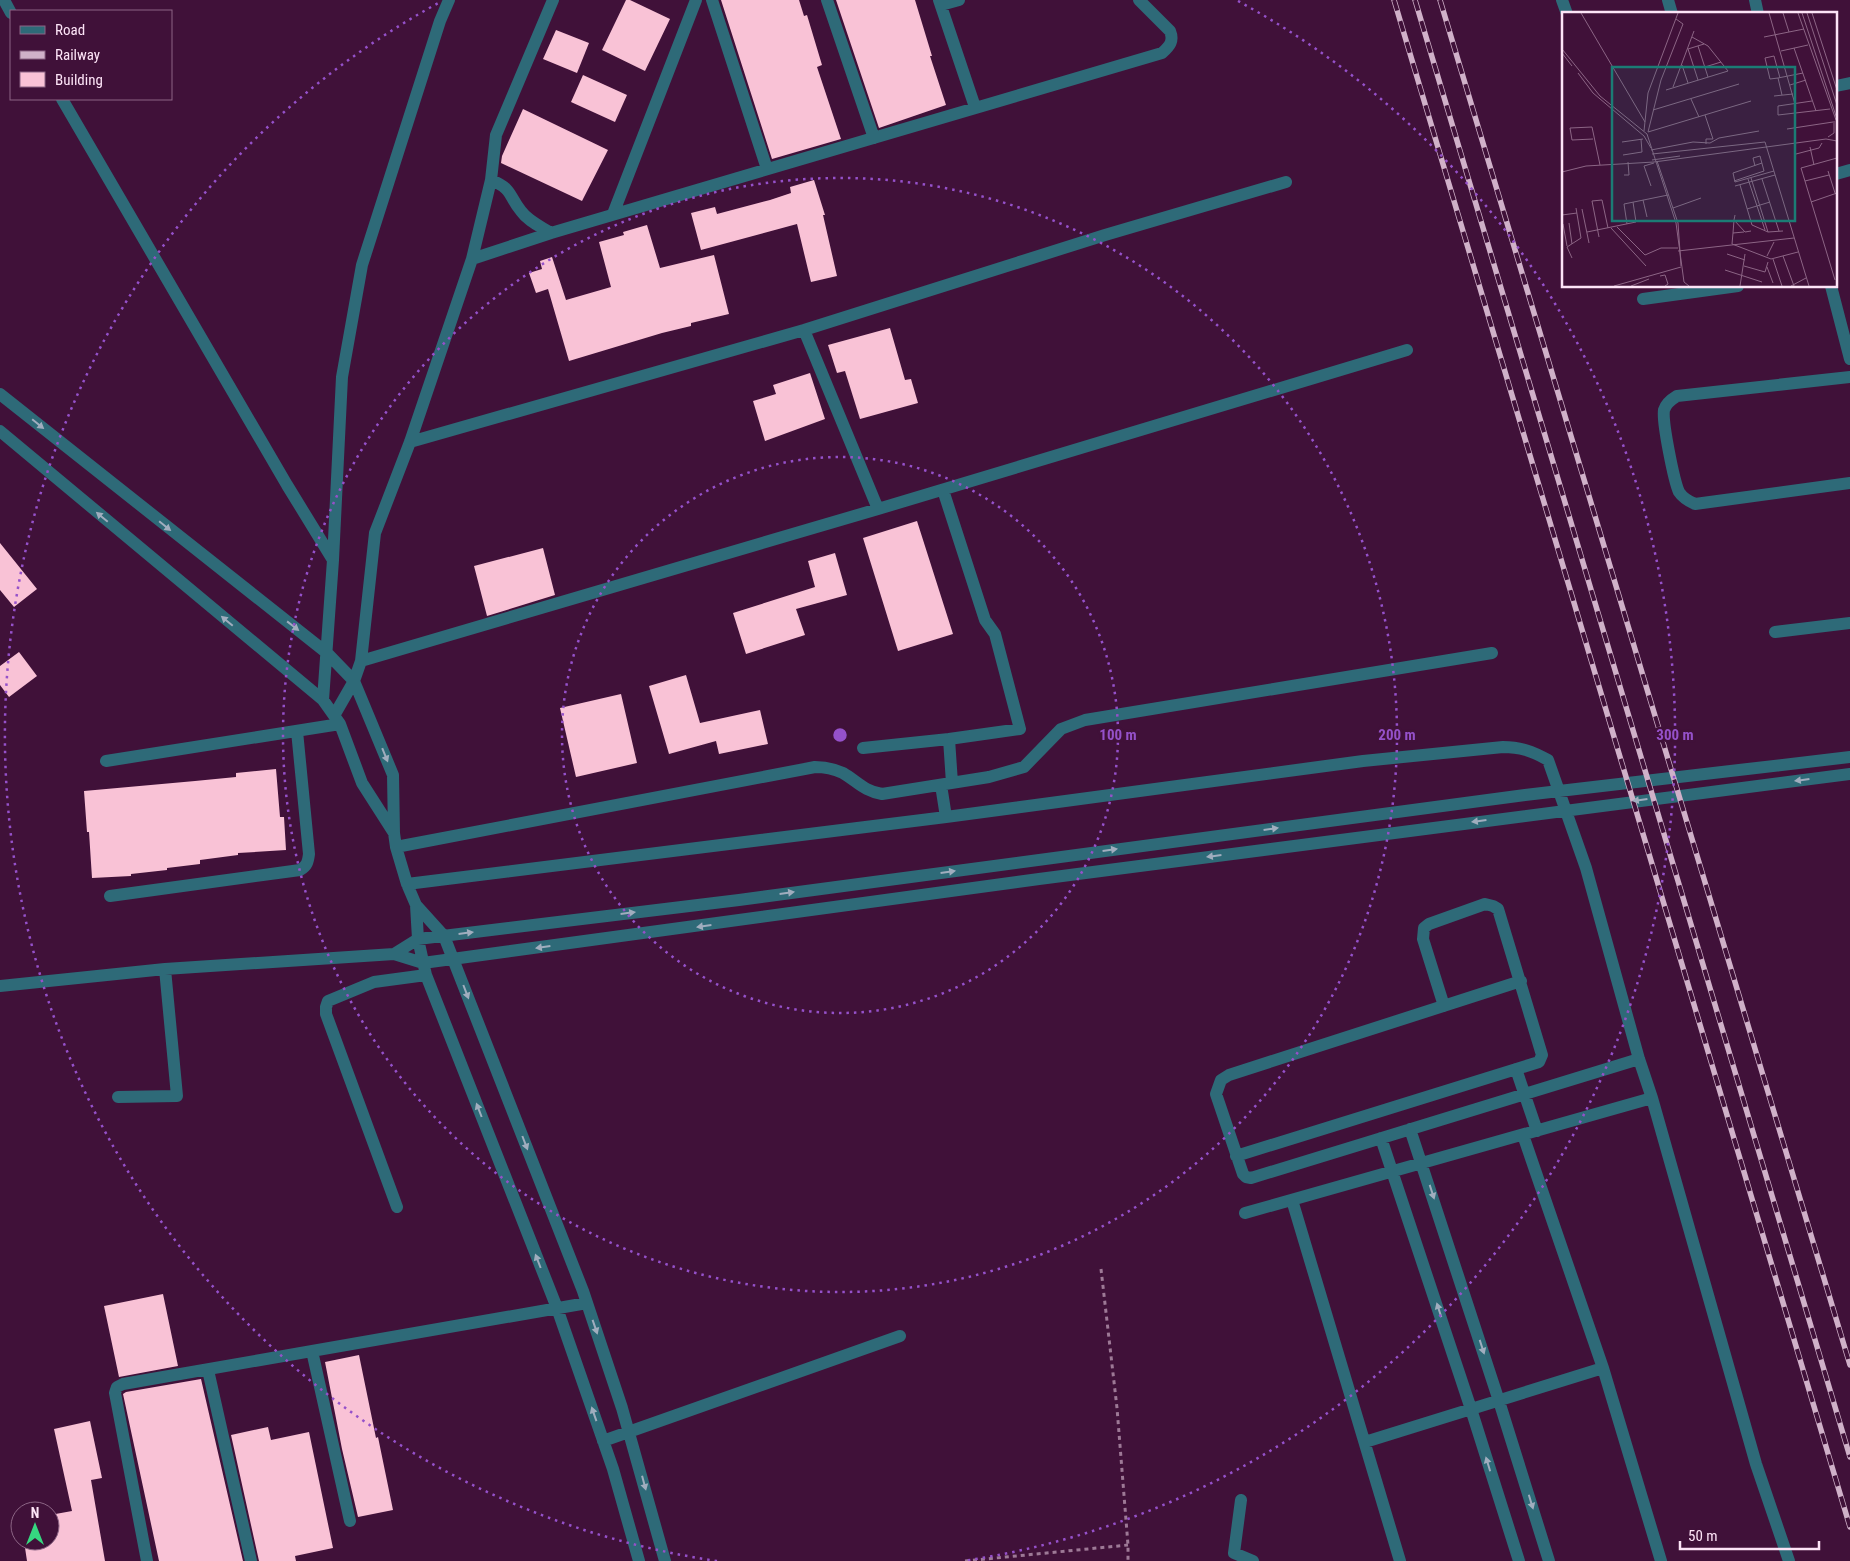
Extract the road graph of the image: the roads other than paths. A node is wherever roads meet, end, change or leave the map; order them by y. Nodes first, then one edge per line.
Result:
1 (4, 0) edge
2 (449, 0) edge
3 (553, 0) edge
4 (696, 0) edge
5 (712, 0) edge
6 (828, 0) edge
7 (959, 0) edge
8 (1139, 0) edge
9 (1562, 0) edge
10 (940, 3) edge
11 (10, 11) edge
12 (1566, 12) edge
13 (63, 100) edge
14 (975, 107) junction
15 (874, 138) junction
16 (767, 169) junction
17 (491, 180) junction
18 (1286, 182) dead end
19 (613, 214) junction
20 (551, 233) junction
21 (472, 259) junction
22 (1713, 288) edge
23 (1831, 288) edge
24 (1643, 299) dead end
25 (804, 330) junction
26 (1407, 350) dead end
27 (1850, 360) edge
28 (1850, 377) edge
29 (0, 394) edge
30 (0, 432) edge
31 (410, 442) junction
32 (1850, 484) edge
33 (943, 490) junction
34 (878, 509) junction
35 (333, 560) junction
36 (1850, 623) edge
37 (1775, 632) dead end
38 (1492, 652) dead end
39 (327, 653) junction
40 (361, 662) junction
41 (354, 681) junction
42 (323, 700) junction
43 (337, 719) junction
44 (296, 731) junction
45 (949, 738) junction
46 (863, 748) dead end
47 (1850, 757) edge
48 (106, 761) dead end
49 (1850, 774) edge
50 (946, 784) junction
51 (946, 817) junction
52 (394, 833) junction
53 (396, 847) junction
54 (407, 884) junction
55 (110, 896) dead end
56 (416, 905) junction
57 (444, 936) junction
58 (418, 939) junction
59 (394, 954) junction
60 (453, 959) junction
61 (164, 969) junction
62 (425, 969) junction
63 (1521, 981) junction
64 (0, 986) edge
65 (1444, 1006) junction
66 (1639, 1059) junction
67 (1516, 1070) junction
68 (1524, 1094) junction
69 (118, 1097) dead end
70 (1652, 1098) junction
71 (1410, 1129) junction
72 (1537, 1131) junction
73 (1523, 1135) junction
74 (1381, 1138) junction
75 (1236, 1156) junction
76 (1422, 1163) junction
77 (1393, 1171) junction
78 (1292, 1200) junction
79 (397, 1207) dead end
80 (1245, 1213) dead end
81 (587, 1303) junction
82 (557, 1308) junction
83 (900, 1336) dead end
84 (312, 1351) junction
85 (1603, 1368) junction
86 (208, 1370) junction
87 (1500, 1401) junction
88 (1471, 1409) junction
89 (629, 1432) junction
90 (603, 1441) junction
91 (1366, 1442) junction
92 (1241, 1500) dead end
93 (350, 1521) dead end
94 (1234, 1557) edge
95 (146, 1561) edge
96 (251, 1561) edge
97 (639, 1561) edge
98 (665, 1561) edge
99 (1252, 1561) edge
100 (1400, 1561) edge
101 (1519, 1561) edge
102 (1549, 1561) edge
103 (1661, 1561) edge
104 (1789, 1561) edge

1 - 11 street
2 - 35 street
3 - 17 street
4 - 19 street
5 - 16 street
6 - 15 street
7 - 10 street
8 - 14 street
9 - 12 street
10 - 14 street
13 - 35 street
14 - 15 street
15 - 16 street
16 - 19 street
17 - 20 street
17 - 21 street
18 - 25 street
19 - 20 street
20 - 21 street
21 - 31 street
22 - 24 street
23 - 27 street
25 - 31 street
25 - 34 street
26 - 33 street
28 - 32 street
29 -> 39 street
42 -> 30 street
31 - 40 street
33 - 34 street
33 - 45 street
34 - 40 street
35 - 39 street
36 - 37 street
38 - 50 street
39 - 41 street
39 - 42 street
40 - 41 street
41 - 43 street
41 -> 52 street
42 - 43 street
43 - 44 street
43 - 52 street
44 - 48 street
44 - 55 street
45 - 46 street
45 - 50 street
57 -> 47 street
49 -> 60 street
50 - 51 street
50 - 53 street
51 - 54 street
51 - 66 street
52 - 53 street
53 - 54 street
54 - 56 street
56 - 57 street
56 - 58 street
57 - 58 street
57 - 60 street
58 - 59 street
58 - 62 street
59 - 61 street
59 - 62 street
60 - 62 street
60 -> 81 street
61 - 64 street
61 - 69 street
62 - 79 street
82 -> 62 street
63 - 65 street
63 - 65 street
63 - 67 street
65 - 75 street
66 - 68 street
66 - 70 street
67 - 68 street
67 - 75 street
68 - 71 street
68 - 72 street
70 - 72 street
70 - 104 street
71 - 74 street
71 - 76 street
72 - 73 street
73 - 76 street
73 - 85 street
74 - 75 street
74 - 77 street
76 - 77 street
76 -> 87 street
77 - 78 street
88 -> 77 street
78 - 80 street
78 - 91 street
81 - 82 street
81 -> 89 street
82 - 84 street
90 -> 82 street
83 - 89 street
84 - 86 street
84 - 93 street
85 - 87 street
85 - 103 street
86 - 95 street
86 - 96 street
87 - 88 street
87 -> 102 street
88 - 91 street
101 -> 88 street
89 - 90 street
89 -> 98 street
90 - 97 street
91 - 100 street
92 - 94 street
94 - 99 street

